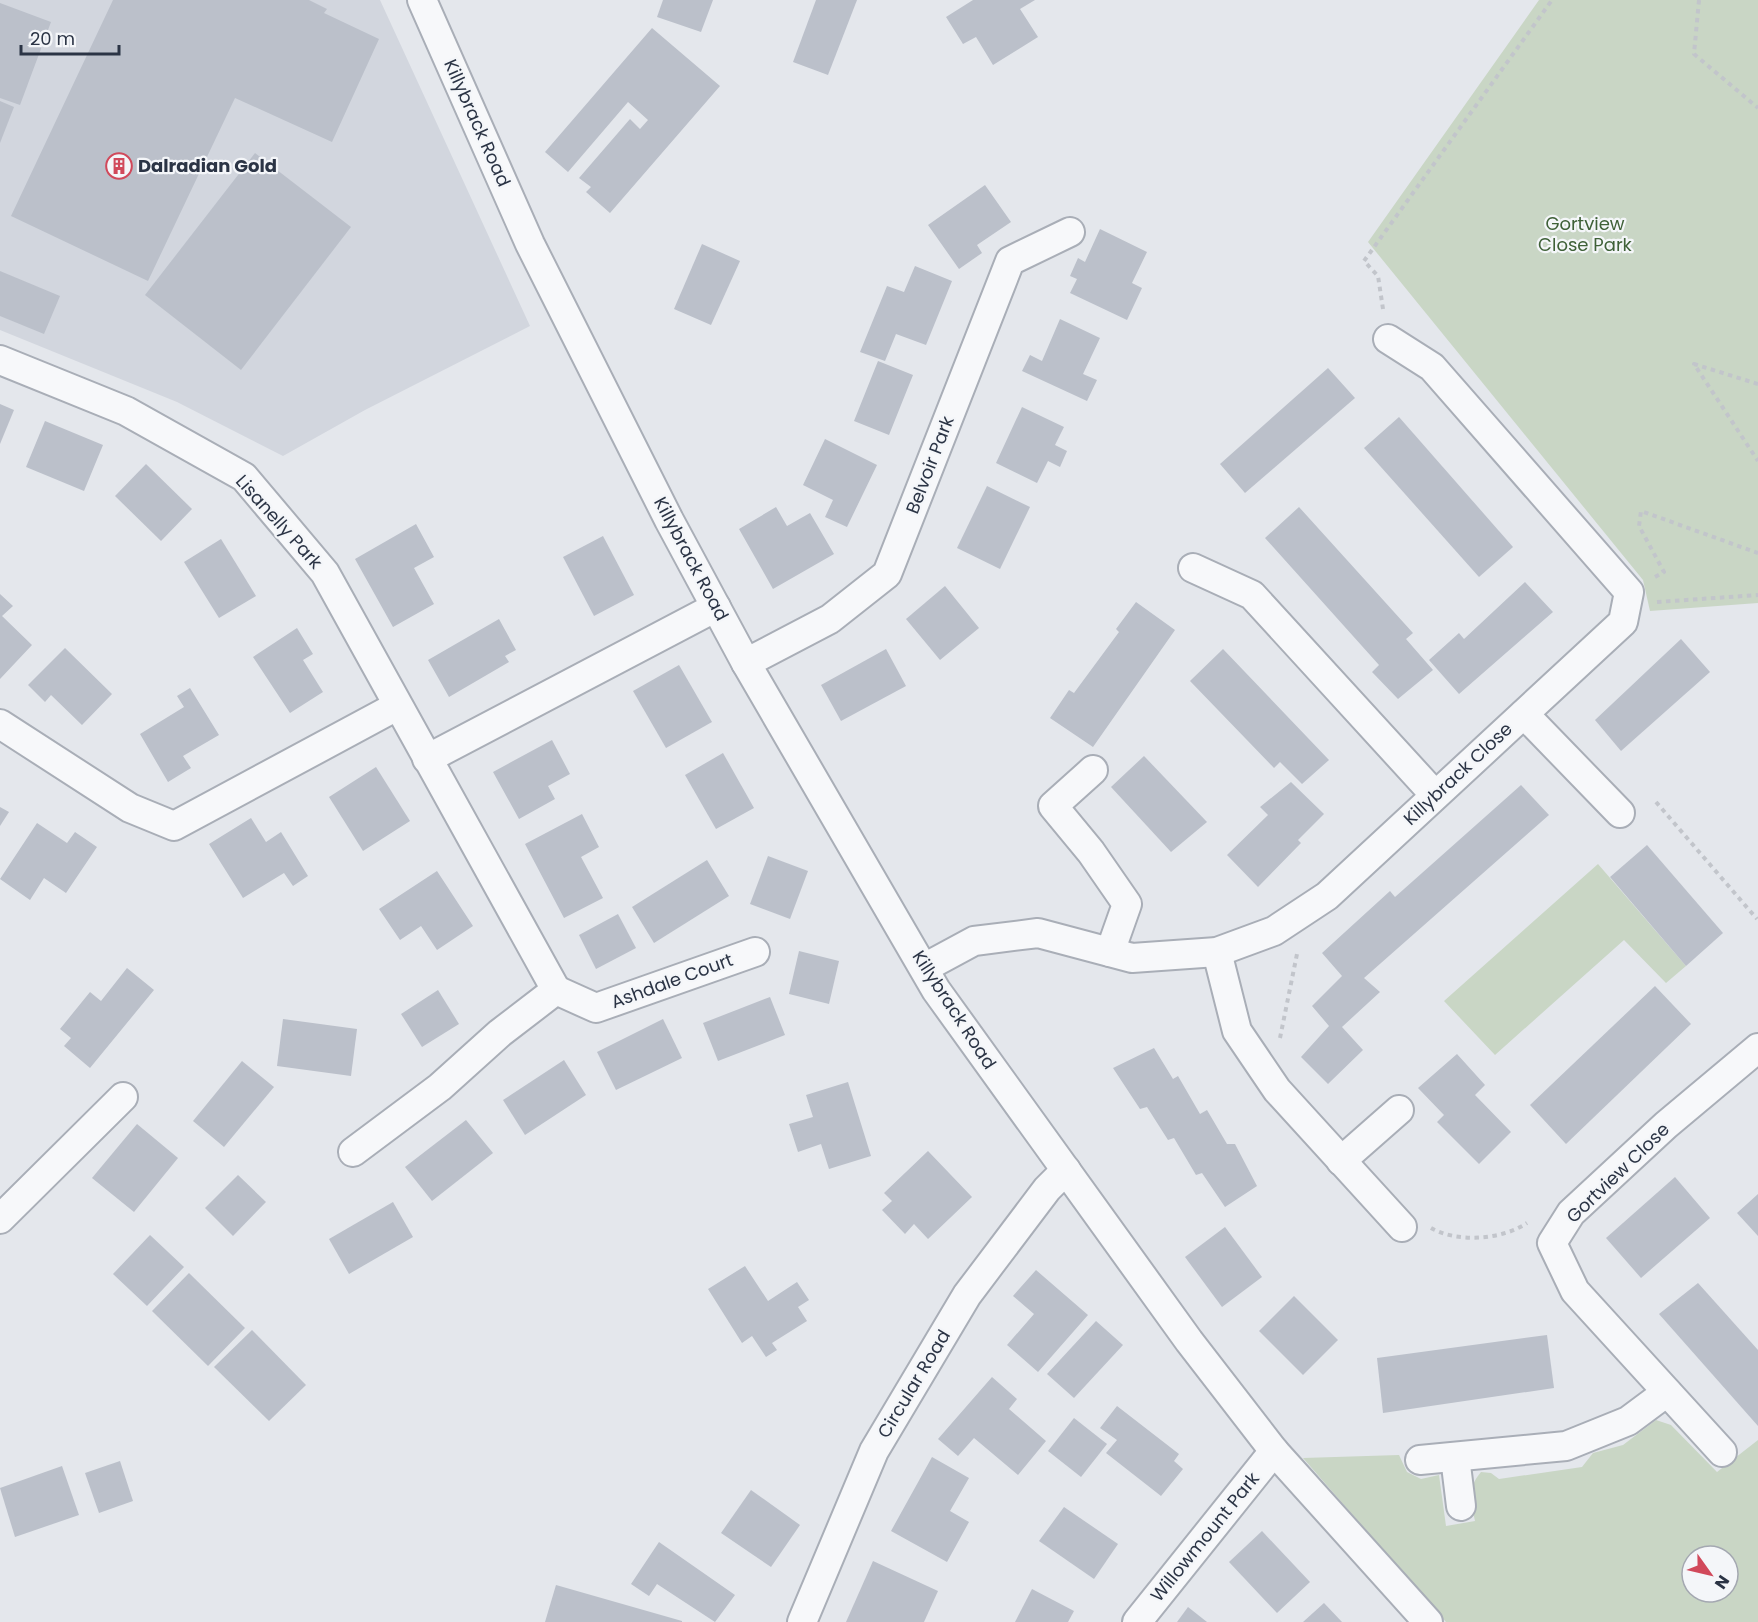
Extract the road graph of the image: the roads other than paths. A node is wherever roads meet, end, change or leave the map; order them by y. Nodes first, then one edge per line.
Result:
1 (422, 0) edge
2 (1070, 232) dead end
3 (1388, 339) road end
4 (0, 360) edge
5 (1193, 568) dead end
6 (716, 607) junction
7 (746, 663) junction
8 (397, 706) junction
9 (1524, 714) junction
10 (0, 724) edge
11 (427, 759) junction
12 (1093, 770) dead end
13 (1435, 795) junction
14 (1620, 813) dead end
15 (755, 952) dead end
16 (1110, 952) junction
17 (1217, 952) junction
18 (924, 968) junction
19 (556, 990) junction
20 (1752, 1063) edge
21 (123, 1097) dead end
22 (1399, 1110) dead end
23 (353, 1152) dead end
24 (1341, 1161) junction
25 (1066, 1170) junction
26 (0, 1219) edge
27 (1414, 1226) road end
28 (1667, 1392) junction
29 (1274, 1451) junction
30 (1722, 1452) dead end
31 (1455, 1457) junction
32 (1420, 1460) dead end
33 (1461, 1506) dead end
34 (802, 1622) edge
35 (1137, 1622) edge
36 (1428, 1622) edge

1 - 6 street, Killybrack Road
2 - 7 street, Belvoir Park
3 - 9 street, Killybrack Close
4 - 8 street, Lisanelly Park
5 - 13 street
6 - 7 street, Killybrack Road
6 - 11 street
7 - 18 street, Killybrack Road
8 - 10 street
8 - 11 street, Lisanelly Park
9 - 13 street, Killybrack Close
9 - 14 street
11 - 19 street, Lisanelly Park
12 - 16 street
13 - 17 street, Killybrack Close
15 - 19 street, Ashdale Court
16 - 17 street, Killybrack Close
16 - 18 street, Killybrack Close
17 - 24 street
18 - 25 street, Killybrack Road
19 - 23 street
20 - 28 street, Gortview Close
21 - 26 street
22 - 24 street
24 - 27 street
25 - 29 street, Killybrack Road
25 - 34 street, Circular Road
28 - 30 street, Gortview Close
28 - 31 street
29 - 35 street, Willowmount Park
29 - 36 street, Killybrack Road
31 - 32 street
31 - 33 street

